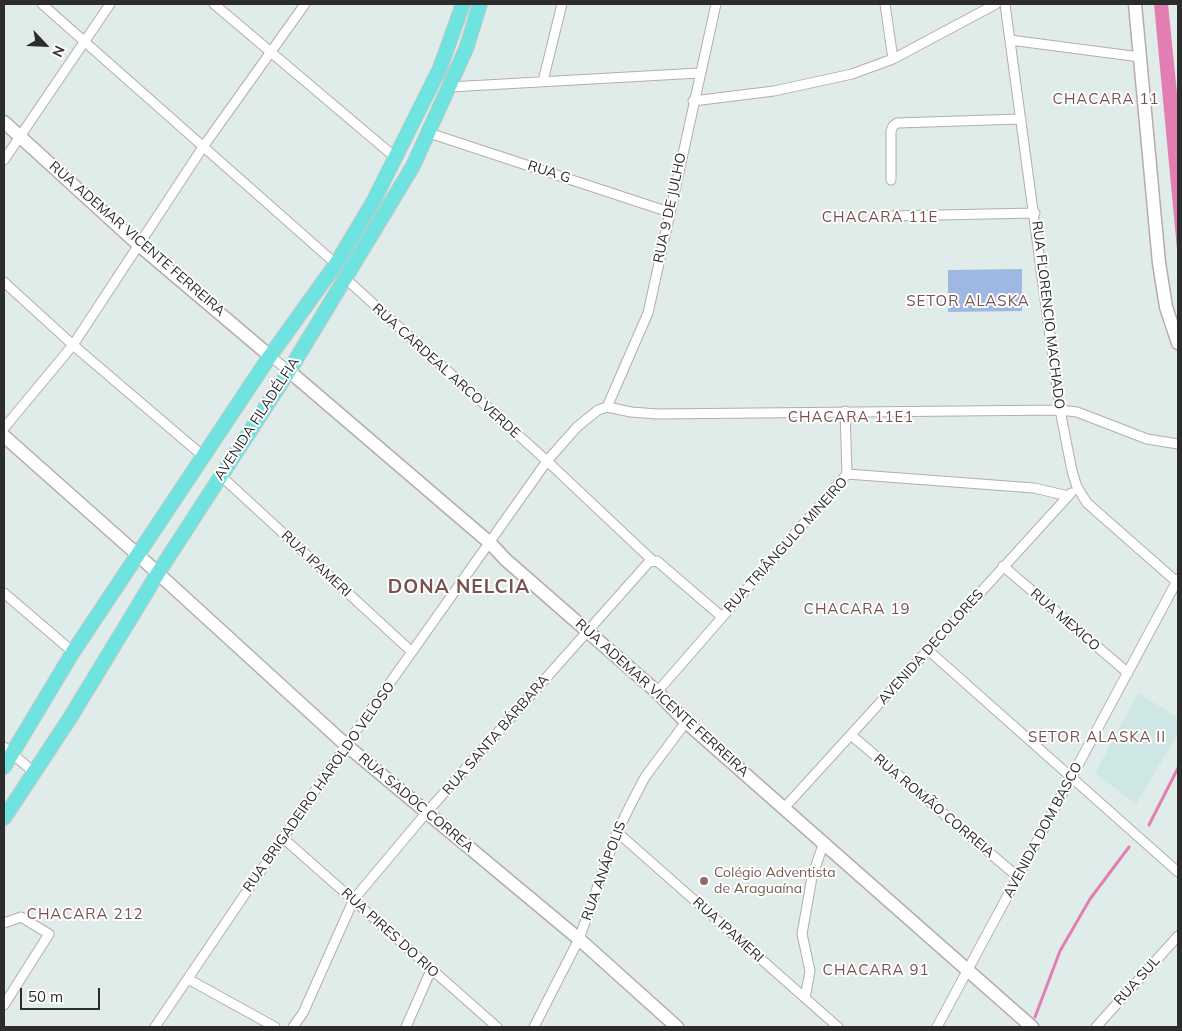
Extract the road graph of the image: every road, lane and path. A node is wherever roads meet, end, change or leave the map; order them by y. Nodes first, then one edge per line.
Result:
1 (42, 4) edge
2 (110, 4) edge
3 (214, 4) edge
4 (306, 4) edge
5 (464, 4) edge
6 (480, 4) edge
7 (562, 4) edge
8 (716, 4) edge
9 (885, 4) edge
10 (996, 4) edge
11 (1005, 4) edge
12 (1135, 4) edge
13 (1010, 40) junction
14 (84, 41) junction
15 (270, 53) junction
16 (1140, 57) junction
17 (893, 59) junction
18 (699, 73) junction
19 (543, 81) junction
20 (450, 87) junction
21 (693, 101) junction
22 (1021, 119) junction
23 (4, 122) edge
24 (429, 133) junction
25 (20, 136) junction
26 (203, 147) junction
27 (396, 158) junction
28 (4, 160) edge
29 (891, 180) dead end
30 (669, 212) junction
31 (1035, 213) junction
32 (892, 216) dead end
33 (140, 246) junction
34 (336, 264) junction
35 (346, 279) junction
36 (4, 282) edge
37 (1178, 343) edge
38 (73, 345) junction
39 (270, 356) junction
40 (289, 371) junction
41 (603, 408) junction
42 (1060, 410) junction
43 (845, 411) junction
44 (4, 428) edge
45 (4, 436) edge
46 (1178, 444) edge
47 (203, 456) junction
48 (548, 462) junction
49 (847, 474) junction
50 (221, 476) junction
51 (1077, 487) junction
52 (1068, 496) junction
53 (490, 543) junction
54 (139, 556) junction
55 (654, 561) junction
56 (1003, 566) junction
57 (158, 573) junction
58 (1178, 581) edge
59 (4, 593) edge
60 (721, 616) junction
61 (588, 630) junction
62 (928, 650) junction
63 (73, 652) junction
64 (412, 652) junction
65 (1128, 674) junction
66 (657, 692) junction
67 (686, 722) junction
68 (851, 735) junction
69 (346, 745) junction
70 (8, 751) edge
71 (4, 767) edge
72 (35, 773) junction
73 (1071, 777) junction
74 (785, 807) junction
75 (427, 812) junction
76 (4, 818) edge
77 (617, 832) junction
78 (283, 838) junction
79 (824, 842) junction
80 (1178, 872) edge
81 (1018, 877) junction
82 (354, 899) junction
83 (4, 922) edge
84 (1178, 936) edge
85 (579, 939) junction
86 (431, 970) junction
87 (967, 971) junction
88 (188, 979) junction
89 (805, 998) junction
90 (4, 1005) edge
91 (155, 1027) edge
92 (275, 1027) edge
93 (293, 1027) edge
94 (406, 1027) edge
95 (497, 1027) edge
96 (534, 1027) edge
97 (677, 1027) edge
98 (838, 1027) edge
99 (937, 1027) edge
100 (1032, 1027) edge
101 (1096, 1027) edge

1 - 14 street
2 - 14 street
3 - 15 street
4 - 15 street
5 - 27 main road, AVENIDA FILADÉLFIA
6 - 20 main road, AVENIDA FILADÉLFIA
7 - 19 street
8 - 18 street, RUA 9 DE JULHO
9 - 17 street
10 - 17 street
11 - 13 street, RUA FLORENCIO MACHADO
12 - 16 street
13 - 16 street
13 - 22 street, RUA FLORENCIO MACHADO
14 - 25 street
14 - 26 street
15 - 26 street
15 - 27 street
16 - 37 street
17 - 21 street
18 - 19 street
18 - 21 street, RUA 9 DE JULHO
19 - 20 street
20 - 24 main road, AVENIDA FILADÉLFIA
21 - 30 street, RUA 9 DE JULHO
22 - 29 street
22 - 31 street, RUA FLORENCIO MACHADO
23 - 25 street, RUA ADEMAR VICENTE FERREIRA
24 - 30 street, RUA G
24 - 35 main road, AVENIDA FILADÉLFIA
25 - 28 street
25 - 33 street, RUA ADEMAR VICENTE FERREIRA
26 - 33 street
26 - 34 street
27 - 34 main road, AVENIDA FILADÉLFIA
30 - 41 street, RUA 9 DE JULHO
31 - 32 street
31 - 42 street, RUA FLORENCIO MACHADO
33 - 38 street
33 - 39 street, RUA ADEMAR VICENTE FERREIRA
34 - 39 main road, AVENIDA FILADÉLFIA
35 - 40 main road, AVENIDA FILADÉLFIA
35 - 48 street, RUA CARDEAL ARCO VERDE
36 - 38 street
38 - 44 street
38 - 47 street
39 - 40 street
39 - 47 main road, AVENIDA FILADÉLFIA
40 - 50 main road, AVENIDA FILADÉLFIA
40 - 53 street, RUA ADEMAR VICENTE FERREIRA
41 - 43 street
41 - 48 street, RUA BRIGADEIRO HAROLDO VELOSO
42 - 43 street
42 - 46 street
42 - 51 street, RUA FLORENCIO MACHADO
43 - 49 street
45 - 54 street, RUA SADOC CORREA
47 - 54 main road, AVENIDA FILADÉLFIA
48 - 53 street, RUA BRIGADEIRO HAROLDO VELOSO
48 - 55 street, RUA CARDEAL ARCO VERDE
49 - 52 street, RUA TRIÂNGULO MINEIRO
49 - 60 street, RUA TRIÂNGULO MINEIRO
50 - 57 main road, AVENIDA FILADÉLFIA
50 - 64 street, RUA IPAMERI
51 - 52 street, AVENIDA DECOLORES
51 - 58 street, RUA FLORENCIO MACHADO
52 - 56 street, AVENIDA DECOLORES
53 - 61 street, RUA ADEMAR VICENTE FERREIRA
53 - 64 street, RUA BRIGADEIRO HAROLDO VELOSO
54 - 57 street, RUA SADOC CORREA
54 - 63 main road, AVENIDA FILADÉLFIA
55 - 60 street
55 - 61 street, RUA SANTA BÁRBARA
56 - 62 street, AVENIDA DECOLORES
56 - 65 street, RUA MEXICO
57 - 69 street, RUA SADOC CORREA
57 - 72 main road, AVENIDA FILADÉLFIA
58 - 65 street, AVENIDA DOM BASCO
59 - 63 street
60 - 66 street, RUA TRIÂNGULO MINEIRO
61 - 66 street, RUA ADEMAR VICENTE FERREIRA
61 - 75 street, RUA SANTA BÁRBARA
62 - 68 street, AVENIDA DECOLORES
62 - 73 street
63 - 70 main road, AVENIDA FILADÉLFIA
64 - 69 street, RUA BRIGADEIRO HAROLDO VELOSO
65 - 73 street, AVENIDA DOM BASCO
66 - 67 street, RUA ADEMAR VICENTE FERREIRA
67 - 74 street, RUA ADEMAR VICENTE FERREIRA
67 - 77 street, RUA ANÁPOLIS
68 - 74 street, AVENIDA DECOLORES
68 - 81 street, RUA ROMÃO CORREIA
69 - 75 street, RUA SADOC CORREA
69 - 78 street, RUA BRIGADEIRO HAROLDO VELOSO
70 - 71 main road, AVENIDA FILADÉLFIA
70 - 72 street
72 - 76 main road, AVENIDA FILADÉLFIA
73 - 80 street
73 - 81 street, AVENIDA DOM BASCO
74 - 79 street, RUA ADEMAR VICENTE FERREIRA
75 - 82 street, RUA SANTA BÁRBARA
75 - 85 street, RUA SADOC CORREA
77 - 85 street, RUA ANÁPOLIS
77 - 89 street, RUA IPAMERI
78 - 82 street, RUA PIRES DO RIO
78 - 88 street, RUA BRIGADEIRO HAROLDO VELOSO
79 - 87 street, RUA ADEMAR VICENTE FERREIRA
79 - 89 street
81 - 87 street, AVENIDA DOM BASCO
82 - 86 street, RUA PIRES DO RIO
82 - 93 street, RUA SANTA BÁRBARA
83 - 90 street
84 - 101 street, RUA SUL
85 - 96 street, RUA ANÁPOLIS
85 - 97 street, RUA SADOC CORREA
86 - 94 street
86 - 95 street, RUA PIRES DO RIO
87 - 99 street, AVENIDA DOM BASCO
87 - 100 street, RUA ADEMAR VICENTE FERREIRA
88 - 91 street, RUA BRIGADEIRO HAROLDO VELOSO
88 - 92 street
89 - 98 street, RUA IPAMERI

